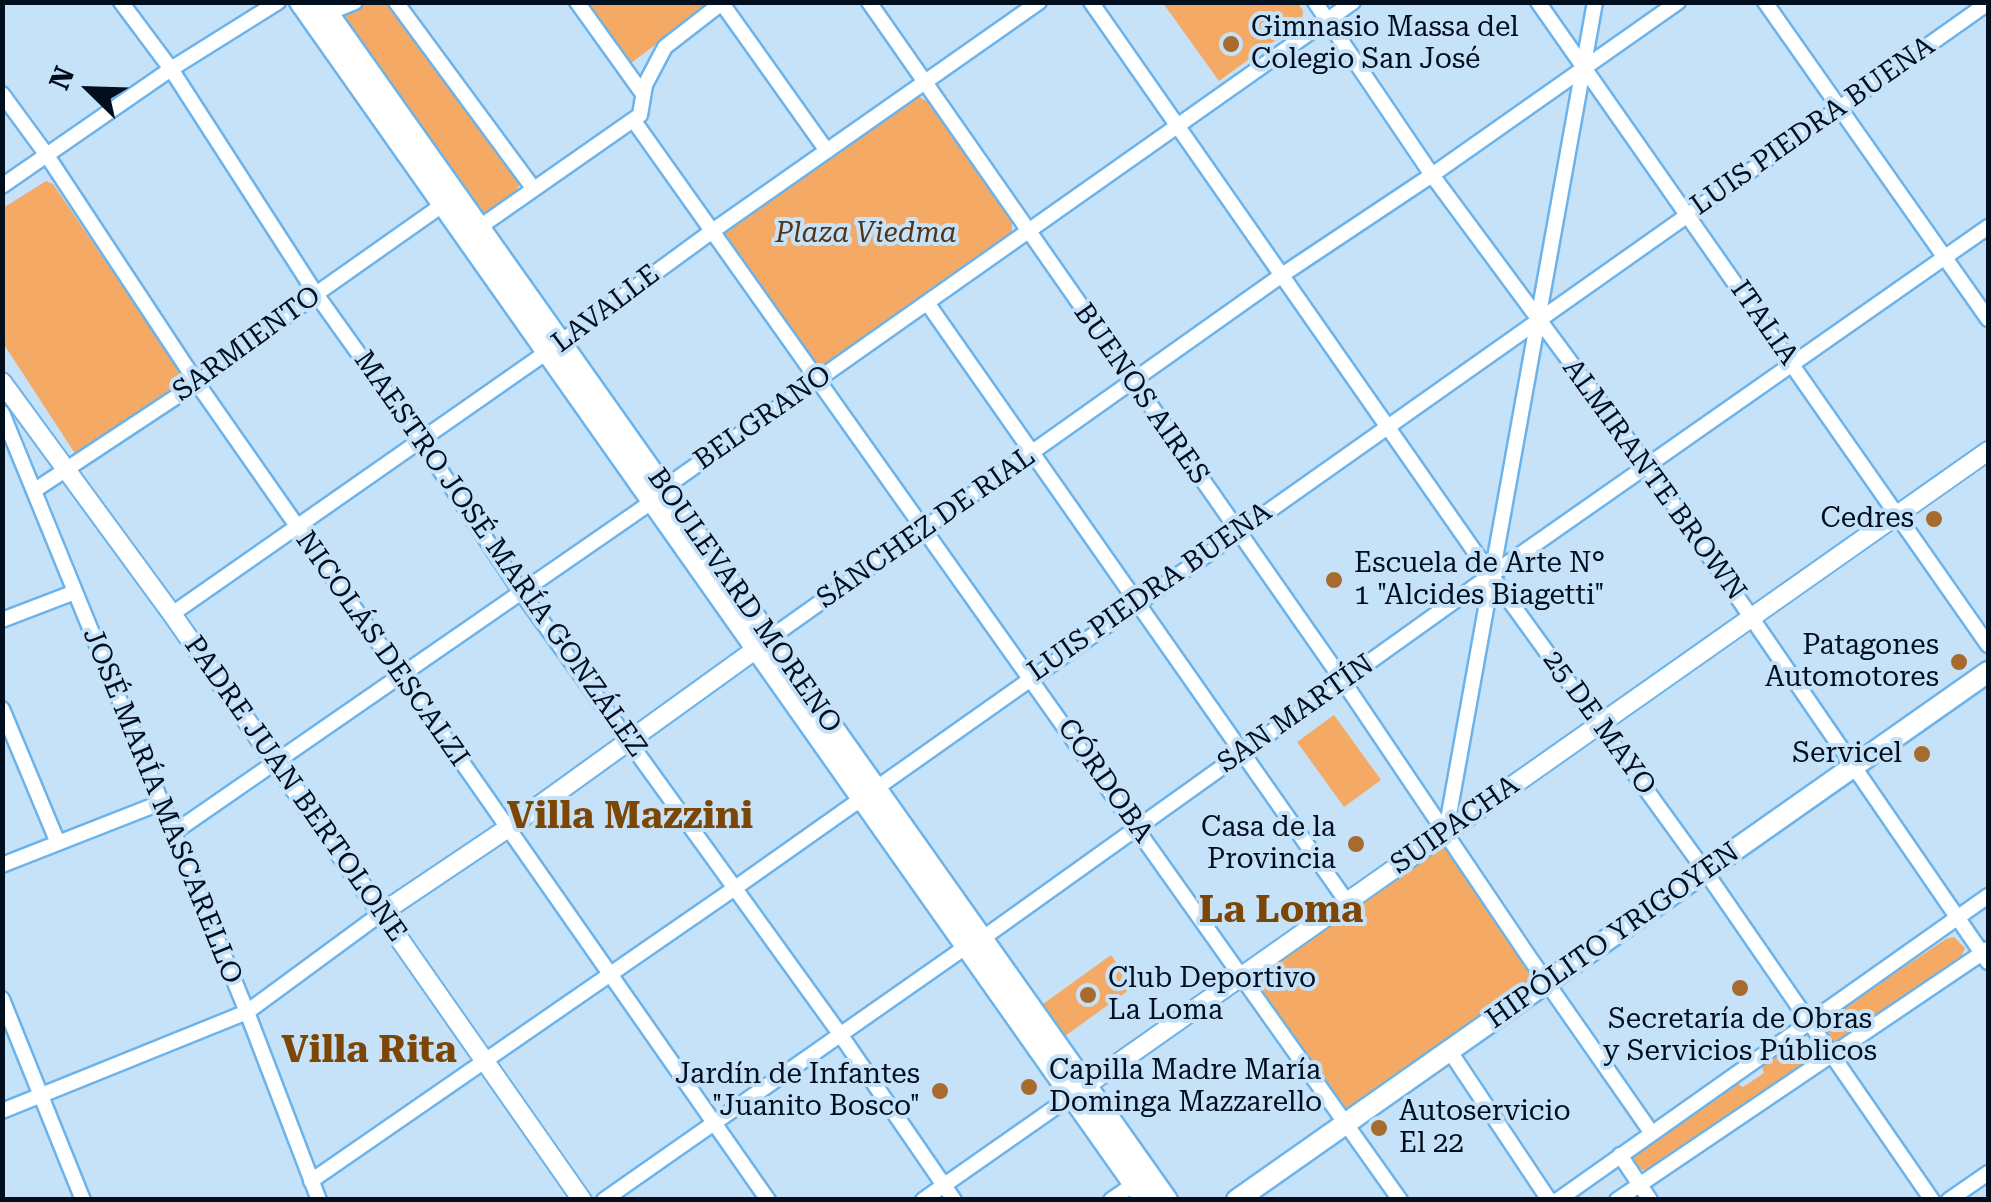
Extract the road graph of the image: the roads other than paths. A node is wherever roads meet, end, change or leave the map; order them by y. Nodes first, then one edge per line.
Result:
1 (121, 2) edge
2 (278, 2) edge
3 (300, 2) edge
4 (355, 2) edge
5 (396, 2) edge
6 (577, 2) edge
7 (869, 2) edge
8 (1039, 2) edge
9 (1091, 2) edge
10 (1314, 2) edge
11 (1353, 2) edge
12 (1538, 2) edge
13 (1594, 2) edge
14 (1678, 2) edge
15 (1765, 2) edge
16 (722, 3) edge
17 (1988, 3) edge
18 (320, 13) edge
19 (1327, 20) junction
20 (1583, 68) junction
21 (171, 69) junction
22 (924, 82) junction
23 (2, 94) edge
24 (642, 94) junction
25 (1840, 108) junction
26 (634, 121) junction
27 (1178, 126) junction
28 (827, 151) junction
29 (46, 154) junction
30 (1432, 174) junction
31 (2, 186) edge
32 (533, 188) junction
33 (450, 199) junction
34 (1687, 214) junction
35 (1988, 227) edge
36 (1028, 230) junction
37 (473, 232) junction
38 (711, 232) junction
39 (1945, 258) junction
40 (1282, 275) junction
41 (316, 294) junction
42 (928, 304) junction
43 (1536, 319) junction
44 (1988, 319) edge
45 (554, 347) junction
46 (1793, 365) junction
47 (815, 380) junction
48 (2, 382) edge
49 (196, 383) junction
50 (1134, 383) junction
51 (2, 413) edge
52 (1386, 427) junction
53 (421, 441) junction
54 (1988, 452) edge
55 (1032, 454) junction
56 (1648, 467) junction
57 (69, 470) junction
58 (35, 490) junction
59 (658, 494) junction
60 (1897, 514) junction
61 (296, 526) junction
62 (923, 530) junction
63 (1237, 531) junction
64 (1491, 576) junction
65 (75, 592) junction
66 (521, 592) junction
67 (1138, 604) junction
68 (172, 614) junction
69 (1752, 616) junction
70 (2, 620) edge
71 (764, 644) junction
72 (1988, 645) edge
73 (1988, 672) edge
74 (401, 676) junction
75 (1031, 676) junction
76 (1343, 681) junction
77 (2, 710) edge
78 (1599, 723) junction
79 (630, 740) junction
80 (1244, 751) junction
81 (276, 763) junction
82 (1856, 765) junction
83 (868, 792) junction
84 (160, 803) junction
85 (1138, 826) junction
86 (508, 828) junction
87 (1446, 831) junction
88 (174, 833) junction
89 (58, 843) junction
90 (2, 866) edge
91 (1705, 871) junction
92 (735, 888) junction
93 (1988, 896) edge
94 (1347, 902) junction
95 (383, 912) junction
96 (1956, 918) junction
97 (975, 942) junction
98 (1986, 954) edge
99 (609, 972) junction
100 (1243, 975) junction
101 (1549, 983) junction
102 (2, 999) edge
103 (247, 1012) junction
104 (1809, 1023) junction
105 (840, 1034) junction
106 (1449, 1050) junction
107 (1830, 1053) junction
108 (484, 1062) junction
109 (1080, 1090) junction
110 (41, 1096) junction
111 (2, 1111) edge
112 (1346, 1122) junction
113 (714, 1123) junction
114 (1651, 1132) junction
115 (1620, 1155) junction
116 (1988, 1172) edge
117 (311, 1180) junction
118 (1640, 1184) junction
119 (944, 1185) junction
120 (1143, 1186) edge
121 (83, 1200) edge
122 (318, 1200) edge
123 (582, 1200) edge
124 (604, 1200) edge
125 (768, 1200) edge
126 (924, 1200) edge
127 (954, 1200) edge
128 (1111, 1200) edge
129 (1167, 1200) edge
130 (1237, 1200) edge
131 (1400, 1200) edge
132 (1549, 1200) edge
133 (1558, 1200) edge
134 (1617, 1200) edge
135 (1650, 1200) edge
136 (1932, 1200) edge
137 (1949, 1200) edge

1 - 21 street, MAESTRO JOSÉ MARÍA GONZÁLEZ
2 - 21 street
3 - 18 main road, BOULEVARD MORENO
4 - 18 street
5 - 32 street
6 - 24 street
7 - 22 street, BUENOS AIRES
8 - 22 street, LAVALLE
9 - 27 street, 25 DE MAYO
10 - 19 street, ALMIRANTE BROWN
11 - 19 street, BELGRANO
12 - 20 street, ITALIA
13 - 20 street
14 - 20 street, SÁNCHEZ DE RIAL
15 - 25 street
16 - 24 street
16 - 28 street
17 - 25 street, LUIS PIEDRA BUENA
18 - 33 main road, BOULEVARD MORENO
19 - 27 street, BELGRANO
19 - 30 street, ALMIRANTE BROWN
20 - 30 street, SÁNCHEZ DE RIAL
20 - 34 street, ITALIA
20 - 43 street
21 - 29 street
21 - 41 street, MAESTRO JOSÉ MARÍA GONZÁLEZ
22 - 28 street, LAVALLE
22 - 36 street, BUENOS AIRES
23 - 29 street, NICOLÁS DESCALZI
24 - 26 street
25 - 34 street, LUIS PIEDRA BUENA
25 - 39 street
26 - 32 street
26 - 38 street, CÓRDOBA
27 - 36 street, BELGRANO
27 - 40 street, 25 DE MAYO
28 - 38 street, LAVALLE
29 - 31 street
29 - 49 street, NICOLÁS DESCALZI
30 - 40 street, SÁNCHEZ DE RIAL
30 - 43 street, ALMIRANTE BROWN
32 - 37 street
33 - 37 main road, BOULEVARD MORENO
33 - 41 street, SARMIENTO
34 - 43 street, LUIS PIEDRA BUENA
34 - 46 street, ITALIA
35 - 39 street, SAN MARTÍN
36 - 42 street, BELGRANO
36 - 50 street, BUENOS AIRES
37 - 45 main road, BOULEVARD MORENO
38 - 45 street, LAVALLE
38 - 47 street, CÓRDOBA
39 - 44 street
39 - 46 street, SAN MARTÍN
40 - 50 street, SÁNCHEZ DE RIAL
40 - 52 street, 25 DE MAYO
41 - 49 street, SARMIENTO
41 - 53 street, MAESTRO JOSÉ MARÍA GONZÁLEZ
42 - 47 street, BELGRANO
42 - 55 street
43 - 52 street, LUIS PIEDRA BUENA
43 - 56 street, ALMIRANTE BROWN
43 - 64 street
45 - 53 street, LAVALLE
45 - 59 main road, BOULEVARD MORENO
46 - 56 street, SAN MARTÍN
46 - 60 street, ITALIA
47 - 59 street, BELGRANO
47 - 62 street, CÓRDOBA
48 - 57 street, PADRE JUAN BERTOLONE
49 - 57 street, SARMIENTO
49 - 61 street, NICOLÁS DESCALZI
50 - 55 street, SÁNCHEZ DE RIAL
50 - 63 street, BUENOS AIRES
51 - 58 street, JOSÉ MARÍA MASCARELLO
52 - 63 street, LUIS PIEDRA BUENA
52 - 64 street, 25 DE MAYO
53 - 61 street, LAVALLE
53 - 66 street, MAESTRO JOSÉ MARÍA GONZÁLEZ
54 - 60 street, SUIPACHA
55 - 62 street, SÁNCHEZ DE RIAL
55 - 67 street
56 - 64 street, SAN MARTÍN
56 - 69 street, ALMIRANTE BROWN
57 - 58 street, SARMIENTO
57 - 68 street, PADRE JUAN BERTOLONE
58 - 65 street, JOSÉ MARÍA MASCARELLO
59 - 66 street, BELGRANO
59 - 71 main road, BOULEVARD MORENO
60 - 69 street, SUIPACHA
60 - 72 street, ITALIA
61 - 68 street, LAVALLE
61 - 74 street, NICOLÁS DESCALZI
62 - 71 street, SÁNCHEZ DE RIAL
62 - 75 street, CÓRDOBA
63 - 67 street, LUIS PIEDRA BUENA
63 - 76 street, BUENOS AIRES
64 - 76 street, SAN MARTÍN
64 - 78 street, 25 DE MAYO
64 - 87 street
65 - 70 street
65 - 84 street, JOSÉ MARÍA MASCARELLO
66 - 74 street, BELGRANO
66 - 79 street, MAESTRO JOSÉ MARÍA GONZÁLEZ
67 - 75 street, LUIS PIEDRA BUENA
67 - 80 street
68 - 81 street, PADRE JUAN BERTOLONE
69 - 78 street, SUIPACHA
69 - 82 street, ALMIRANTE BROWN
71 - 79 street, SÁNCHEZ DE RIAL
71 - 83 main road, BOULEVARD MORENO
73 - 82 main road, HIPÓLITO YRIGOYEN
74 - 81 street, BELGRANO
74 - 86 street, NICOLÁS DESCALZI
75 - 83 street, LUIS PIEDRA BUENA
75 - 85 street, CÓRDOBA
76 - 80 street, SAN MARTÍN
76 - 87 street, BUENOS AIRES
77 - 89 street
78 - 87 street, SUIPACHA
78 - 91 street, 25 DE MAYO
79 - 86 street, SÁNCHEZ DE RIAL
79 - 92 street, MAESTRO JOSÉ MARÍA GONZÁLEZ
80 - 85 street, SAN MARTÍN
80 - 94 street
81 - 88 street, BELGRANO
81 - 95 street, PADRE JUAN BERTOLONE
82 - 91 main road, HIPÓLITO YRIGOYEN
82 - 96 street, ALMIRANTE BROWN
83 - 92 street, LUIS PIEDRA BUENA
83 - 97 main road, BOULEVARD MORENO
84 - 88 street, JOSÉ MARÍA MASCARELLO
84 - 89 street
85 - 97 street, SAN MARTÍN
85 - 100 street, CÓRDOBA
86 - 95 street, SÁNCHEZ DE RIAL
86 - 99 street, NICOLÁS DESCALZI
87 - 94 street, SUIPACHA
87 - 101 street, BUENOS AIRES
88 - 103 street, JOSÉ MARÍA MASCARELLO
89 - 90 street
91 - 101 main road, HIPÓLITO YRIGOYEN
91 - 104 street, 25 DE MAYO
92 - 99 street, LUIS PIEDRA BUENA
92 - 105 street, MAESTRO JOSÉ MARÍA GONZÁLEZ
93 - 96 street
94 - 100 street, SUIPACHA
95 - 103 street, SÁNCHEZ DE RIAL
95 - 108 street, PADRE JUAN BERTOLONE
96 - 98 street, ALMIRANTE BROWN
96 - 104 street
97 - 105 street, SAN MARTÍN
97 - 109 main road, BOULEVARD MORENO
98 - 107 street
99 - 108 street, LUIS PIEDRA BUENA
99 - 113 street, NICOLÁS DESCALZI
100 - 109 street, SUIPACHA
100 - 112 street, CÓRDOBA
101 - 106 main road, HIPÓLITO YRIGOYEN
101 - 114 street, BUENOS AIRES
102 - 110 street
103 - 110 street, SÁNCHEZ DE RIAL
103 - 117 street, JOSÉ MARÍA MASCARELLO
104 - 107 street, 25 DE MAYO
104 - 114 street
105 - 113 street, SAN MARTÍN
105 - 119 street, MAESTRO JOSÉ MARÍA GONZÁLEZ
106 - 112 main road, HIPÓLITO YRIGOYEN
106 - 132 street
107 - 118 street
107 - 136 street, 25 DE MAYO
108 - 117 street, LUIS PIEDRA BUENA
108 - 123 street, PADRE JUAN BERTOLONE
109 - 119 street, SUIPACHA
109 - 120 main road, BOULEVARD MORENO
110 - 111 street, SÁNCHEZ DE RIAL
110 - 121 street
112 - 130 main road, HIPÓLITO YRIGOYEN
112 - 131 street, CÓRDOBA
113 - 124 street, SAN MARTÍN
113 - 125 street, NICOLÁS DESCALZI
114 - 115 street
115 - 118 street
115 - 133 street
116 - 137 street
117 - 122 street, JOSÉ MARÍA MASCARELLO
118 - 134 street
118 - 135 street
119 - 126 street, SUIPACHA
119 - 127 street, MAESTRO JOSÉ MARÍA GONZÁLEZ
120 - 128 street
120 - 129 main road, BOULEVARD MORENO

